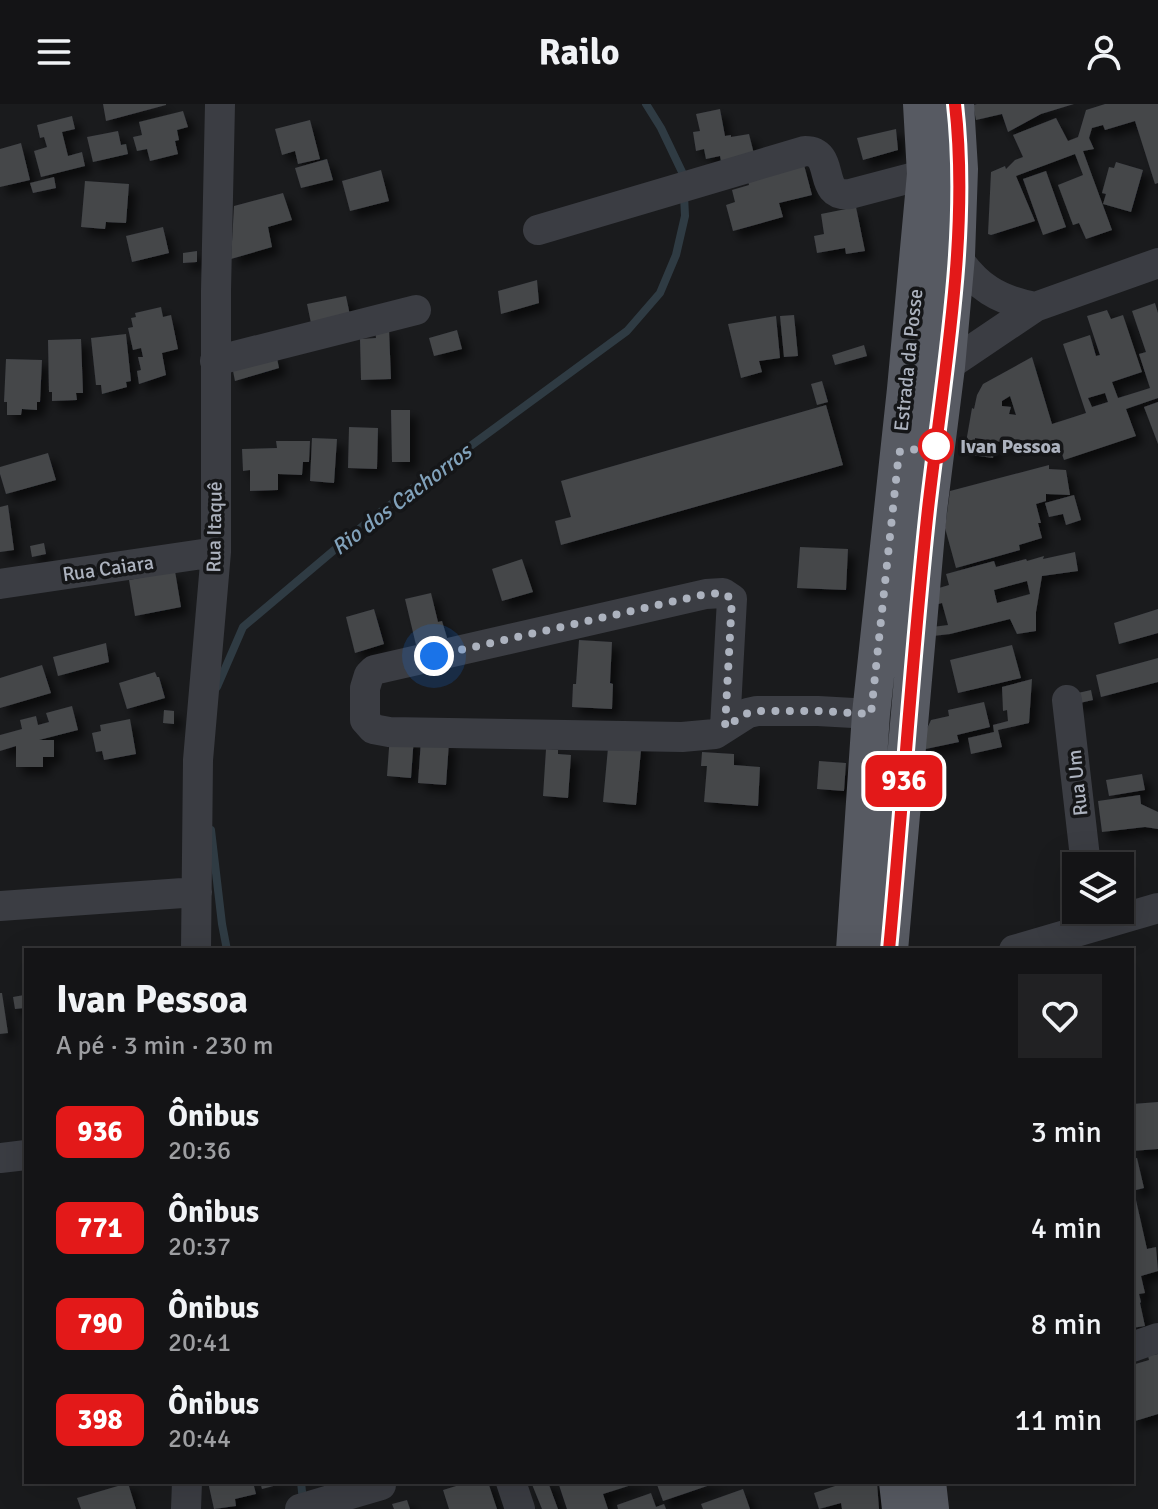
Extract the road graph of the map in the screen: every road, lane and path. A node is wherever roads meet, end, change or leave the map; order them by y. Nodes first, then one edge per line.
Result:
1 (220, 104) edge
2 (922, 104) edge
3 (955, 104) edge
4 (926, 174) junction
5 (538, 230) dead end
6 (956, 256) junction
7 (1158, 263) edge
8 (1035, 307) junction
9 (416, 310) dead end
10 (215, 361) junction
11 (946, 367) junction
12 (216, 552) junction
13 (0, 584) edge
14 (1067, 700) dead end
15 (871, 714) junction
16 (725, 727) junction
17 (1084, 852) edge
18 (197, 892) junction
19 (0, 906) edge
20 (1158, 908) edge
21 (1134, 912) edge
22 (1077, 924) edge
23 (196, 948) edge
24 (855, 948) edge
25 (889, 948) edge
26 (1019, 948) edge
27 (24, 1155) edge
28 (0, 1158) edge
29 (1158, 1338) edge
30 (1134, 1346) edge
31 (187, 1484) edge
32 (512, 1484) edge
33 (898, 1484) edge
34 (927, 1484) edge
35 (387, 1492) edge
36 (313, 1505) edge
37 (186, 1509) edge
38 (520, 1509) edge
39 (901, 1509) edge
40 (930, 1509) edge

1 - 10 street, Rua Itaquê
2 - 4 main road, Estrada da Posse
3 - 6 main road, Estrada da Posse
4 - 5 street
4 - 15 main road, Estrada da Posse
6 - 8 street
6 - 11 main road, Estrada da Posse
7 - 8 street
8 - 11 street
9 - 10 street
10 - 12 street, Rua Itaquê
11 - 25 main road, Estrada da Posse
12 - 13 street, Rua Caiara
12 - 18 street, Rua Itaquê
14 - 17 street, Rua Um
15 - 16 street
15 - 24 main road, Estrada da Posse
16 - 16 street
18 - 19 street
18 - 23 street, Rua Itaquê
20 - 21 street
22 - 26 street
27 - 28 street
29 - 30 street
31 - 37 street
32 - 38 street
33 - 39 main road
34 - 40 main road
35 - 36 street

